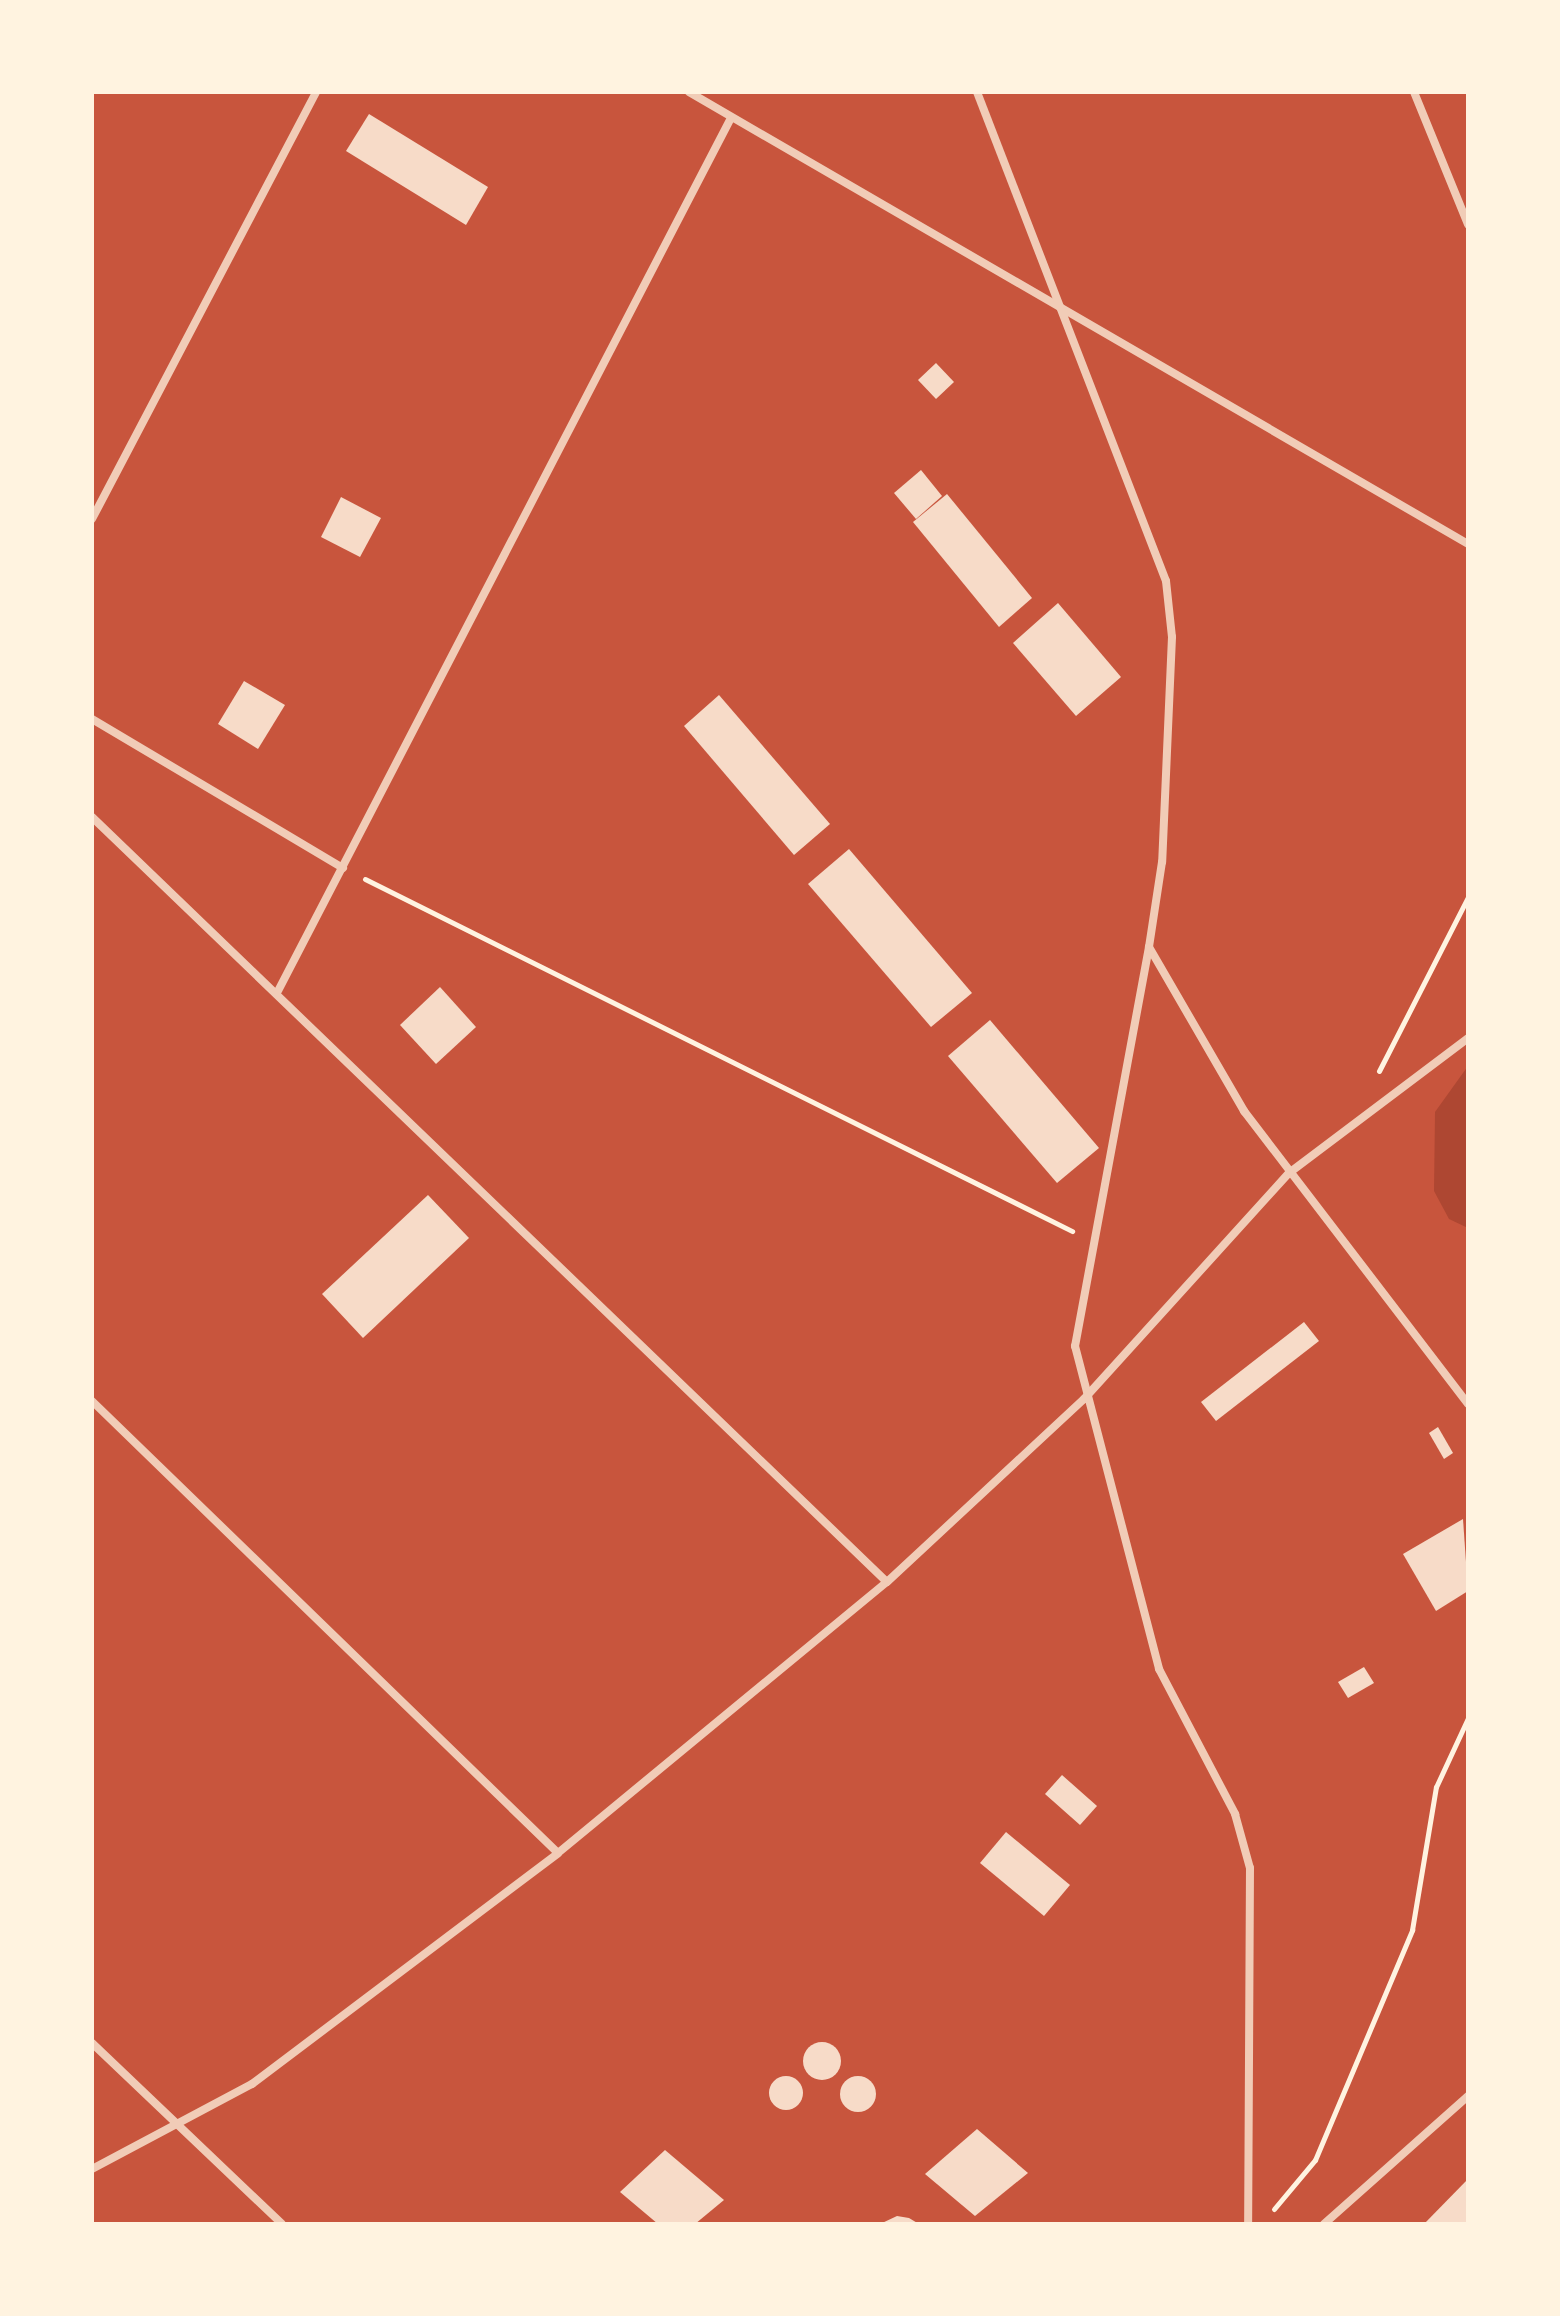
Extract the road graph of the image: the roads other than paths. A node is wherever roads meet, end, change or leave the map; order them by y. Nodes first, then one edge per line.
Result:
1 (316, 92) edge
2 (689, 92) edge
3 (977, 92) edge
4 (1414, 92) edge
5 (731, 118) junction
6 (1468, 224) edge
7 (1056, 306) junction
8 (92, 519) edge
9 (1468, 544) edge
10 (92, 719) edge
11 (92, 817) edge
12 (343, 868) junction
13 (1149, 947) junction
14 (278, 991) junction
15 (1468, 1038) edge
16 (1289, 1173) junction
17 (1084, 1399) junction
18 (92, 1401) edge
19 (1468, 1404) edge
20 (887, 1582) junction
21 (558, 1853) junction
22 (92, 2043) edge
23 (1468, 2096) edge
24 (175, 2120) junction
25 (92, 2169) edge
26 (282, 2224) edge
27 (1248, 2224) edge
28 (1324, 2224) edge

1 - 8 street
2 - 5 street
3 - 7 street
4 - 6 street
5 - 7 street
5 - 12 street
7 - 9 street
7 - 13 street
10 - 12 street
11 - 14 street
12 - 14 street
13 - 16 street
13 - 17 street
14 - 20 street
15 - 16 street
16 - 17 street
16 - 19 street
17 - 20 street
17 - 27 street
18 - 21 street
20 - 21 street
21 - 24 street
22 - 24 street
23 - 28 street
24 - 25 street
24 - 26 street

